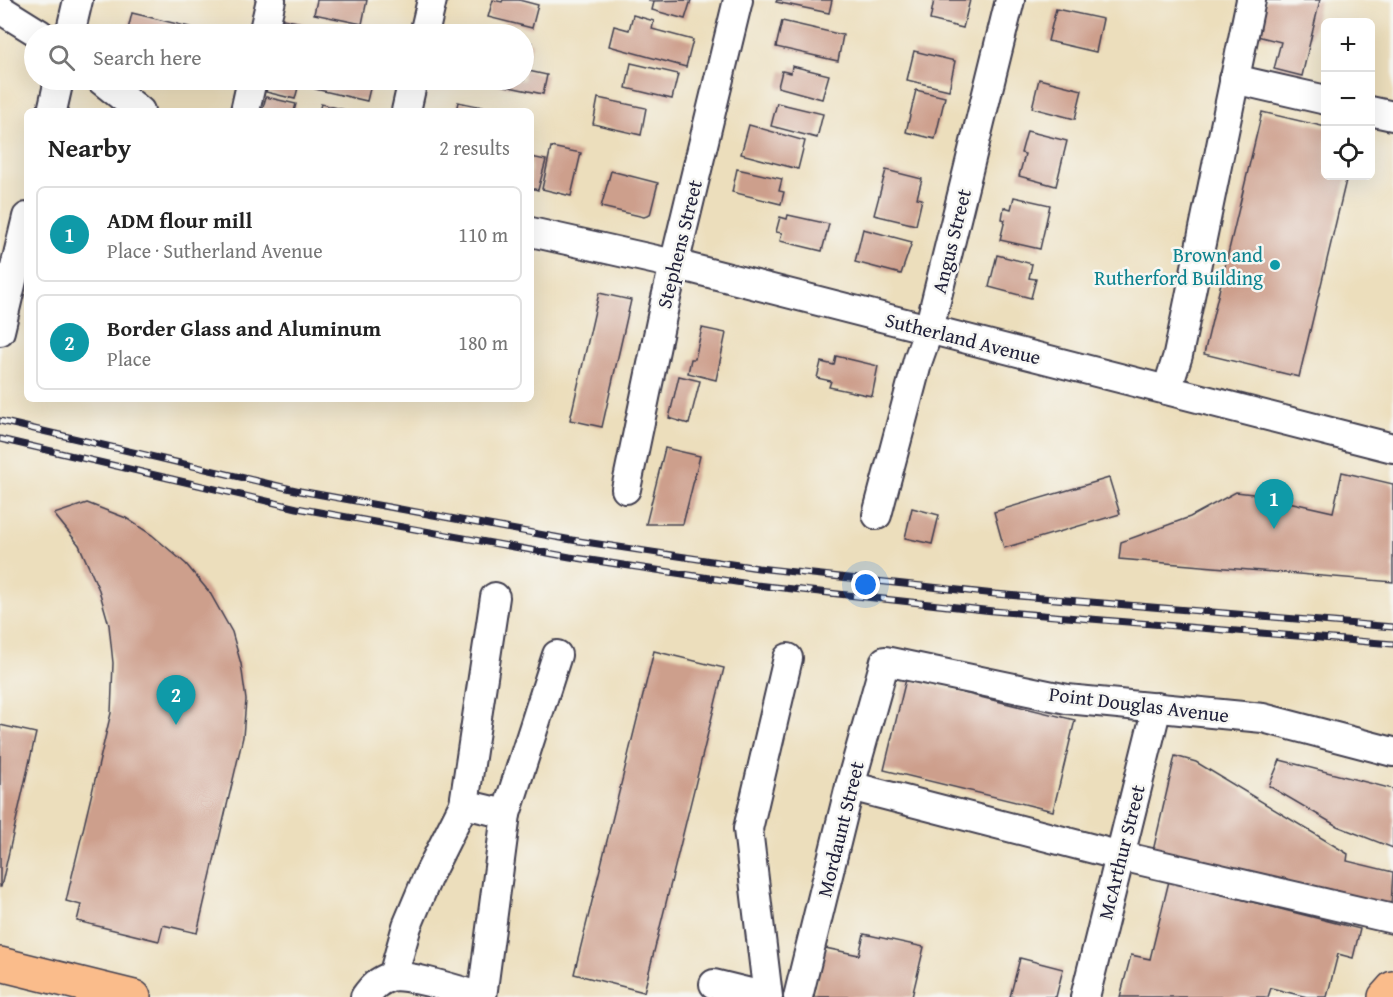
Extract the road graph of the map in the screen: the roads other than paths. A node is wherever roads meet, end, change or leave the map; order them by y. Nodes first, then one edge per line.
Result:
1 (78, 0) edge
2 (271, 0) edge
3 (432, 0) edge
4 (738, 0) edge
5 (1010, 0) edge
6 (1251, 0) edge
7 (0, 9) edge
8 (24, 24) edge
9 (72, 24) edge
10 (265, 24) edge
11 (426, 24) edge
12 (1234, 79) junction
13 (57, 90) edge
14 (114, 90) edge
15 (250, 90) edge
16 (411, 90) edge
17 (1321, 99) edge
18 (53, 108) edge
19 (136, 108) edge
20 (246, 108) edge
21 (407, 108) edge
22 (1375, 112) edge
23 (1393, 116) edge
24 (24, 230) edge
25 (534, 233) edge
26 (674, 264) junction
27 (929, 329) junction
28 (0, 331) edge
29 (1167, 390) junction
30 (1393, 448) edge
31 (626, 489) dead end
32 (877, 515) dead end
33 (495, 597) dead end
34 (557, 655) dead end
35 (788, 658) dead end
36 (885, 661) joint
37 (1157, 707) junction
38 (1393, 752) edge
39 (850, 786) junction
40 (464, 804) junction
41 (506, 814) junction
42 (1120, 856) junction
43 (1393, 919) edge
44 (0, 964) edge
45 (393, 976) junction
46 (714, 984) dead end
47 (1393, 988) edge
48 (134, 997) edge
49 (365, 997) edge
50 (482, 997) edge
51 (768, 997) edge
52 (798, 997) edge
53 (1086, 997) edge
54 (1384, 997) edge

1 - 9 street
2 - 10 street
3 - 11 street
4 - 26 street, Stephens Street
5 - 27 street, Angus Street
6 - 12 street
7 - 8 street
12 - 17 street
12 - 29 street
13 - 18 street
14 - 19 street
15 - 20 street
16 - 21 street
22 - 23 street
24 - 28 street
25 - 26 street, Sutherland Avenue
26 - 27 street, Sutherland Avenue
26 - 31 street, Stephens Street
27 - 29 street, Sutherland Avenue
27 - 32 street, Angus Street
29 - 30 street, Sutherland Avenue
33 - 40 street
34 - 41 street
35 - 51 street
36 - 37 street, Point Douglas Avenue
36 - 39 street, Mordaunt Street
37 - 38 street, Point Douglas Avenue
37 - 42 street, McArthur Street
39 - 42 street
39 - 52 street, Mordaunt Street
40 - 41 street
40 - 45 street
41 - 50 street
42 - 43 street
42 - 53 street, McArthur Street
44 - 48 main road
45 - 49 street
45 - 50 street
46 - 51 street
47 - 54 main road

